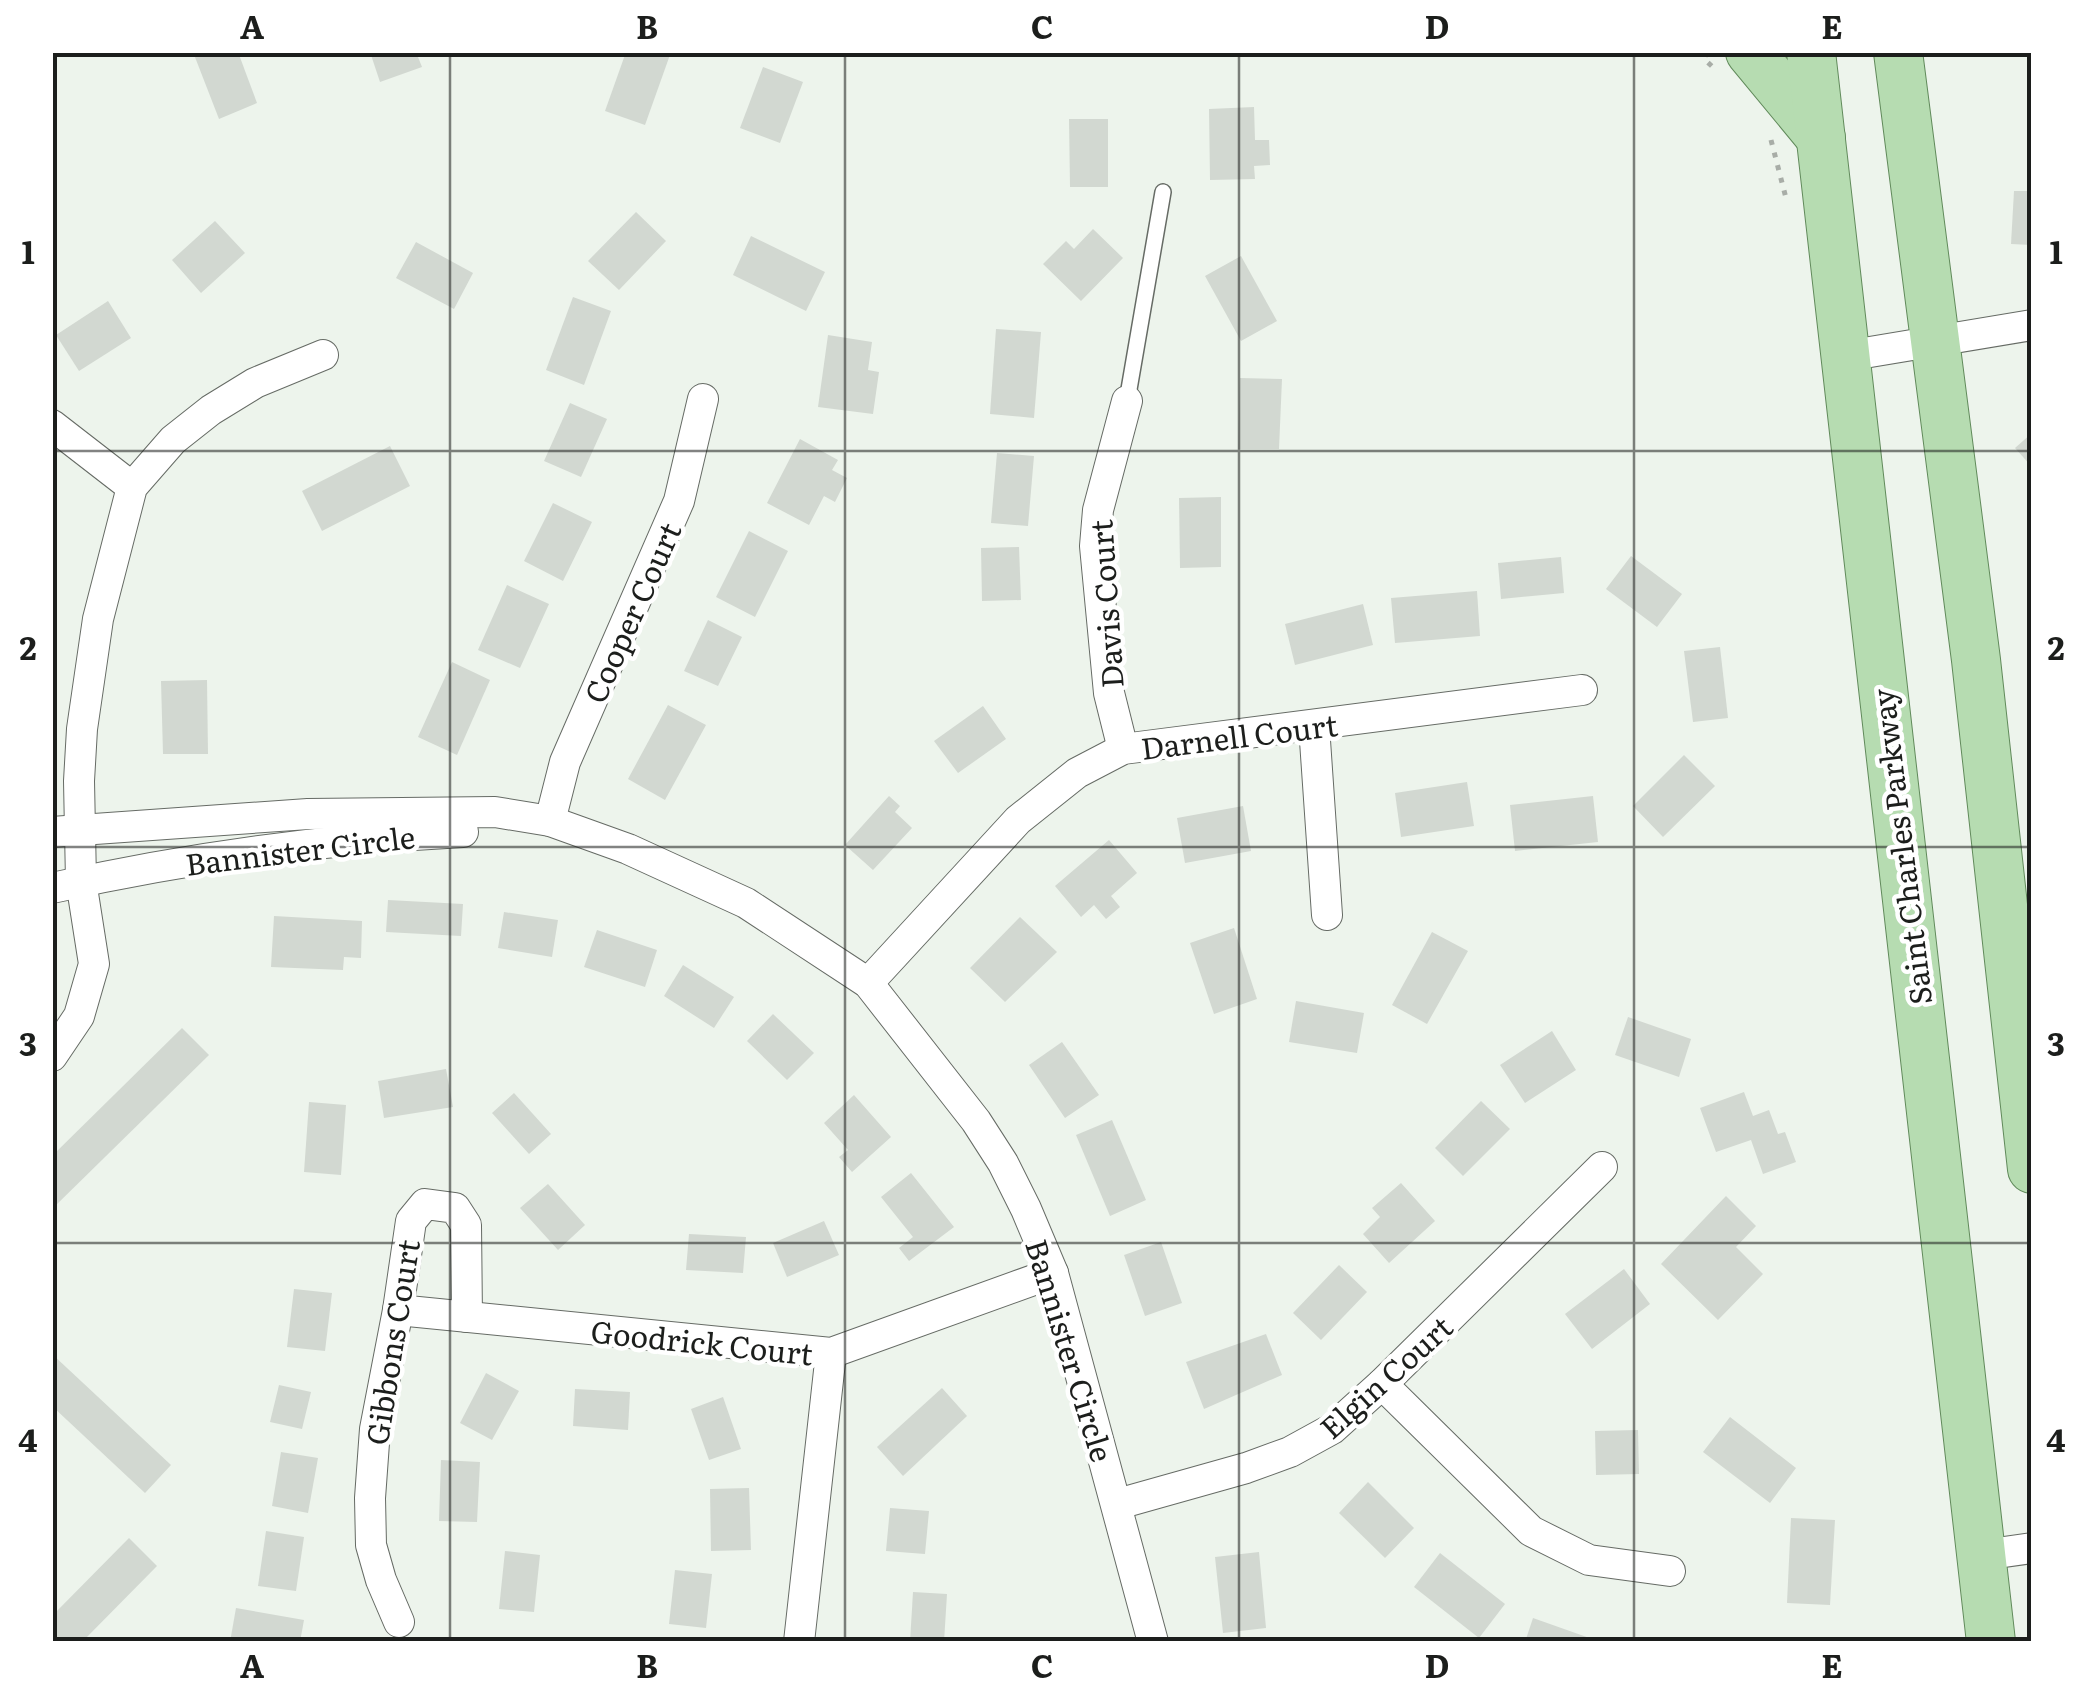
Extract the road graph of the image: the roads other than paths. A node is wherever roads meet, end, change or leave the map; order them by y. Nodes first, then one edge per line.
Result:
1 (1750, 52) edge
2 (1812, 52) edge
3 (1898, 52) edge
4 (1822, 140) junction
5 (1163, 192) dead end
6 (2032, 325) edge
7 (1936, 339) junction
8 (322, 355) dead end
9 (1846, 356) junction
10 (702, 399) dead end
11 (1127, 401) joint
12 (52, 425) edge
13 (132, 487) junction
14 (1582, 690) dead end
15 (1314, 726) junction
16 (1124, 749) junction
17 (550, 821) junction
18 (67, 831) edge
19 (67, 884) edge
20 (1327, 914) dead end
21 (868, 983) junction
22 (52, 1056) edge
23 (1602, 1166) dead end
24 (2032, 1170) edge
25 (1052, 1273) junction
26 (398, 1310) junction
27 (466, 1318) junction
28 (831, 1353) junction
29 (1382, 1384) junction
30 (1118, 1504) junction
31 (2032, 1548) edge
32 (1983, 1555) junction
33 (1670, 1571) dead end
34 (399, 1622) dead end
35 (799, 1642) edge
36 (1154, 1642) edge
37 (1991, 1642) edge

1 - 4 main road
2 - 4 main road, Saint Charles Parkway
3 - 7 main road
4 - 9 main road, Saint Charles Parkway
5 - 11 lane
6 - 7 street
7 - 9 street
7 - 24 main road
8 - 13 street
9 - 32 main road, Saint Charles Parkway
10 - 17 street, Cooper Court
11 - 16 street, Davis Court
12 - 13 street
13 - 18 street
14 - 15 street, Darnell Court
15 - 16 street, Darnell Court
15 - 20 street
16 - 21 street, Darnell Court
17 - 18 street, Bannister Circle
17 - 19 street, Bannister Circle
17 - 21 street, Bannister Circle
18 - 19 street
19 - 22 street
21 - 25 street, Bannister Circle
23 - 29 street, Elgin Court
25 - 28 street, Goodrick Court
25 - 30 street, Bannister Circle
26 - 27 street, Goodrick Court
26 - 27 street, Gibbons Court
26 - 34 street, Gibbons Court
27 - 28 street, Goodrick Court
28 - 35 street
29 - 30 street, Elgin Court
29 - 33 street
30 - 36 street, Bannister Circle
31 - 32 street
32 - 37 main road, Saint Charles Parkway

